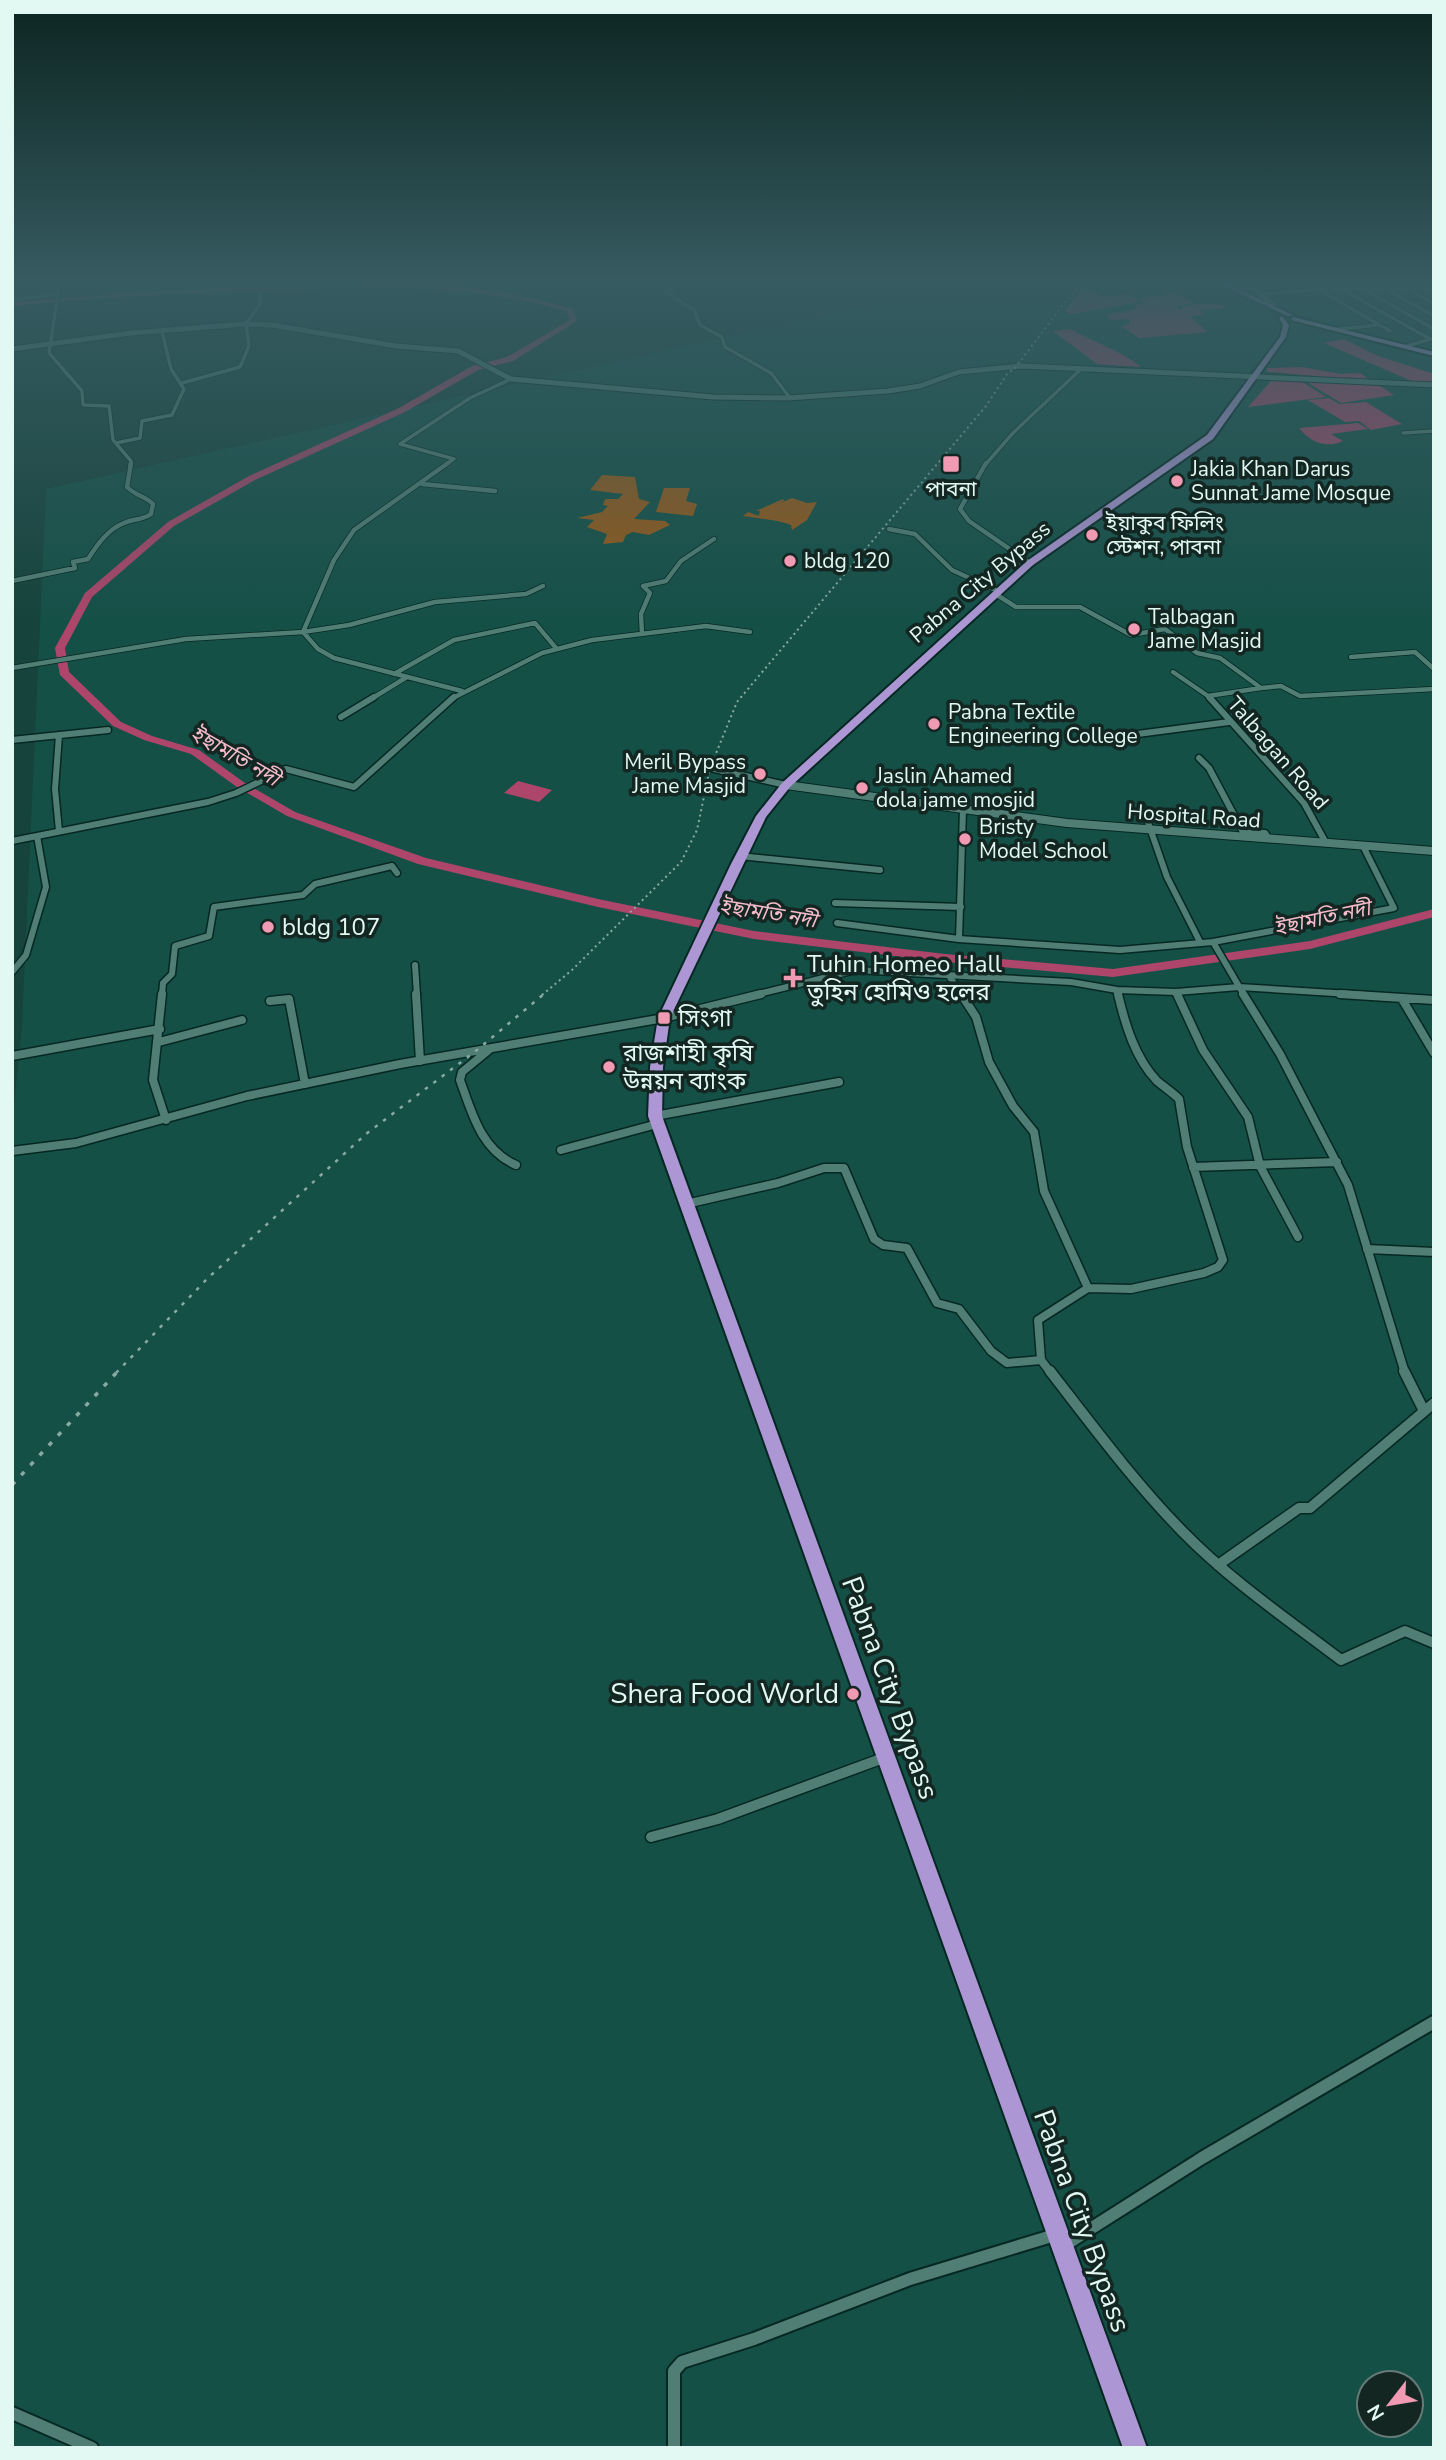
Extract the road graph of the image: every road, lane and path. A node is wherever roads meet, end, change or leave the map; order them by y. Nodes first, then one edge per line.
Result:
1 (82, 395) edge
2 (181, 395) edge
3 (477, 395) edge
4 (670, 395) edge
5 (788, 395) edge
6 (831, 395) edge
7 (1052, 395) edge
8 (1242, 395) edge
9 (790, 398) junction
10 (1434, 431) edge
11 (1403, 433) dead end
12 (116, 443) junction
13 (422, 484) junction
14 (495, 491) dead end
15 (889, 529) dead end
16 (714, 540) dead end
17 (1030, 564) junction
18 (13, 581) edge
19 (543, 586) dead end
20 (999, 593) junction
21 (303, 632) junction
22 (750, 632) dead end
23 (642, 634) junction
24 (556, 648) junction
25 (1351, 657) dead end
26 (12, 668) edge
27 (1434, 669) edge
28 (1173, 672) dead end
29 (394, 674) junction
30 (407, 677) junction
31 (1261, 688) junction
32 (1434, 688) edge
33 (462, 691) junction
34 (1208, 696) junction
35 (341, 717) dead end
36 (1229, 722) junction
37 (108, 730) dead end
38 (59, 735) junction
39 (1130, 735) dead end
40 (12, 740) edge
41 (1199, 758) dead end
42 (710, 768) dead end
43 (786, 785) junction
44 (1143, 807) dead end
45 (963, 810) junction
46 (1149, 830) junction
47 (59, 831) junction
48 (37, 836) junction
49 (1269, 839) junction
50 (12, 841) edge
51 (1326, 843) junction
52 (1363, 846) junction
53 (1434, 851) edge
54 (740, 856) junction
55 (880, 870) dead end
56 (397, 873) dead end
57 (835, 903) dead end
58 (961, 907) junction
59 (838, 923) dead end
60 (959, 939) junction
61 (1200, 942) junction
62 (1213, 942) junction
63 (415, 965) dead end
64 (12, 972) edge
65 (948, 976) junction
66 (1239, 987) junction
67 (1117, 990) junction
68 (1176, 992) junction
69 (1402, 999) junction
70 (1434, 1000) edge
71 (270, 1001) dead end
72 (664, 1018) junction
73 (242, 1020) dead end
74 (160, 1029) junction
75 (159, 1042) junction
76 (492, 1047) junction
77 (1434, 1053) edge
78 (12, 1056) edge
79 (420, 1060) junction
80 (839, 1082) dead end
81 (305, 1084) junction
82 (166, 1120) junction
83 (656, 1120) junction
84 (561, 1150) dead end
85 (12, 1152) edge
86 (1337, 1162) junction
87 (516, 1165) dead end
88 (1260, 1166) junction
89 (1193, 1167) junction
90 (686, 1204) junction
91 (1298, 1237) dead end
92 (1367, 1249) junction
93 (1434, 1252) edge
94 (1088, 1288) junction
95 (1041, 1360) junction
96 (1434, 1403) edge
97 (1424, 1411) junction
98 (1218, 1565) junction
99 (1434, 1643) edge
100 (886, 1757) junction
101 (651, 1838) dead end
102 (1434, 2022) edge
103 (1060, 2241) junction
104 (12, 2413) edge
105 (92, 2448) edge
106 (674, 2448) edge
107 (1135, 2448) edge

1 - 12 street
2 - 12 street
3 - 13 street
4 - 9 main road
5 - 9 street
6 - 9 main road
7 - 17 street
8 - 17 highway, Pabna City Bypass
10 - 11 street
12 - 18 street
13 - 14 street
13 - 21 street
15 - 20 street, Talbagan Road
16 - 23 street
17 - 20 highway, Pabna City Bypass
19 - 21 street
20 - 31 street, Talbagan Road
20 - 43 highway, Pabna City Bypass
21 - 26 street
21 - 29 street
22 - 23 street
23 - 24 street
24 - 29 street
24 - 33 street
25 - 27 street
28 - 34 street
29 - 30 street
30 - 33 street
30 - 35 street
31 - 32 street
31 - 34 street, Talbagan Road
33 - 47 street
34 - 36 street, Talbagan Road
36 - 39 street
36 - 51 street, Talbagan Road
37 - 38 street
38 - 40 street
38 - 47 street
41 - 49 street
42 - 43 street
43 - 45 main road, Hospital Road
43 - 54 highway, Pabna City Bypass
44 - 46 street
45 - 46 main road, Hospital Road
45 - 58 street
46 - 49 main road, Hospital Road
46 - 61 street
47 - 48 street
48 - 50 street
48 - 64 street
49 - 51 main road, Hospital Road
51 - 52 main road, Hospital Road
52 - 53 main road, Hospital Road
52 - 62 street
54 - 55 street
54 - 72 highway, Pabna City Bypass
56 - 74 street
57 - 58 street
58 - 60 street
59 - 60 street
60 - 61 street
61 - 62 street
62 - 66 street
63 - 79 street
65 - 67 street
65 - 72 street
65 - 94 street
66 - 68 street
66 - 69 street
66 - 86 street
67 - 68 street
67 - 89 street
68 - 88 street
69 - 70 street
69 - 77 street
71 - 81 street
72 - 76 street
72 - 83 highway, Pabna City Bypass
73 - 75 street
74 - 75 street
74 - 78 street
75 - 82 street
76 - 79 street
76 - 87 street
79 - 81 street
80 - 83 street
81 - 82 street
82 - 85 street
83 - 84 street
83 - 90 highway, Pabna City Bypass
86 - 88 street
86 - 92 street
88 - 89 street
88 - 91 street
89 - 94 street
90 - 95 street
90 - 100 highway, Pabna City Bypass
92 - 93 street
92 - 97 street
94 - 95 street
95 - 98 street
96 - 97 street
97 - 98 street
98 - 99 street
100 - 101 street
100 - 103 highway, Pabna City Bypass
102 - 103 street
103 - 106 street
103 - 107 highway, Pabna City Bypass
104 - 105 street

